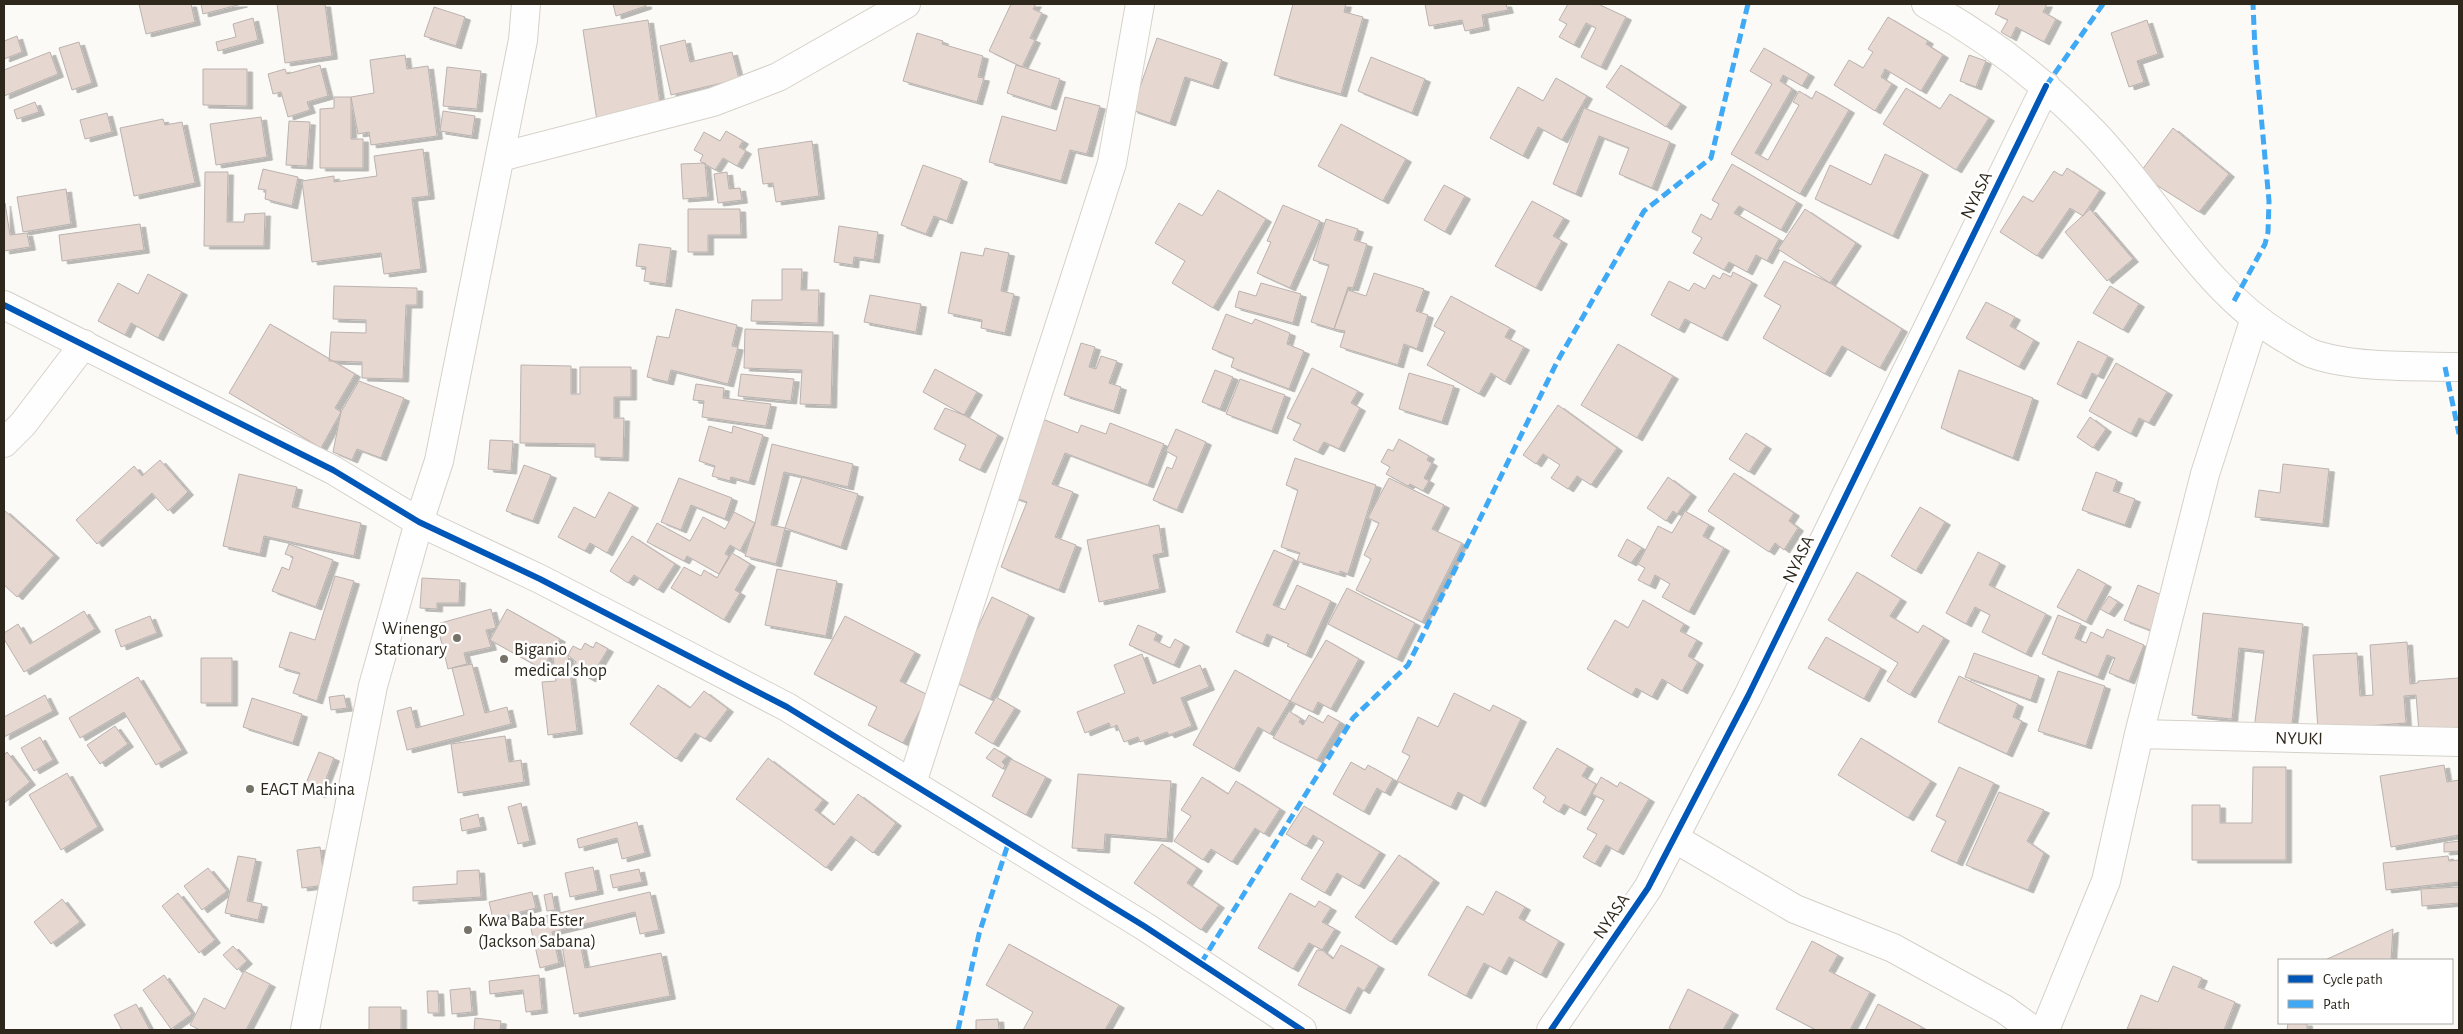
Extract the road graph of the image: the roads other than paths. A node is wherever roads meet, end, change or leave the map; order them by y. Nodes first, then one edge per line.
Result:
1 (526, 4) edge
2 (906, 4) edge
3 (1140, 4) edge
4 (1926, 4) edge
5 (2046, 86) junction
6 (500, 157) junction
7 (4, 305) edge
8 (2255, 318) junction
9 (84, 344) junction
10 (2459, 367) edge
11 (4, 443) edge
12 (419, 522) junction
13 (2139, 734) junction
14 (2459, 742) edge
15 (912, 783) junction
16 (1674, 838) junction
17 (305, 1030) edge
18 (1302, 1030) edge
19 (1551, 1030) edge
20 (2033, 1030) edge
21 (2045, 1030) edge

1 - 6 street
2 - 6 street
3 - 15 street
4 - 5 street
5 - 8 street
5 - 16 street, NYASA
6 - 12 street
7 - 9 street
8 - 10 street
8 - 13 street
9 - 11 street
9 - 12 street
12 - 15 street
12 - 17 street
13 - 14 street, NYUKI
13 - 21 street
15 - 18 street
16 - 19 street, NYASA
16 - 20 street

